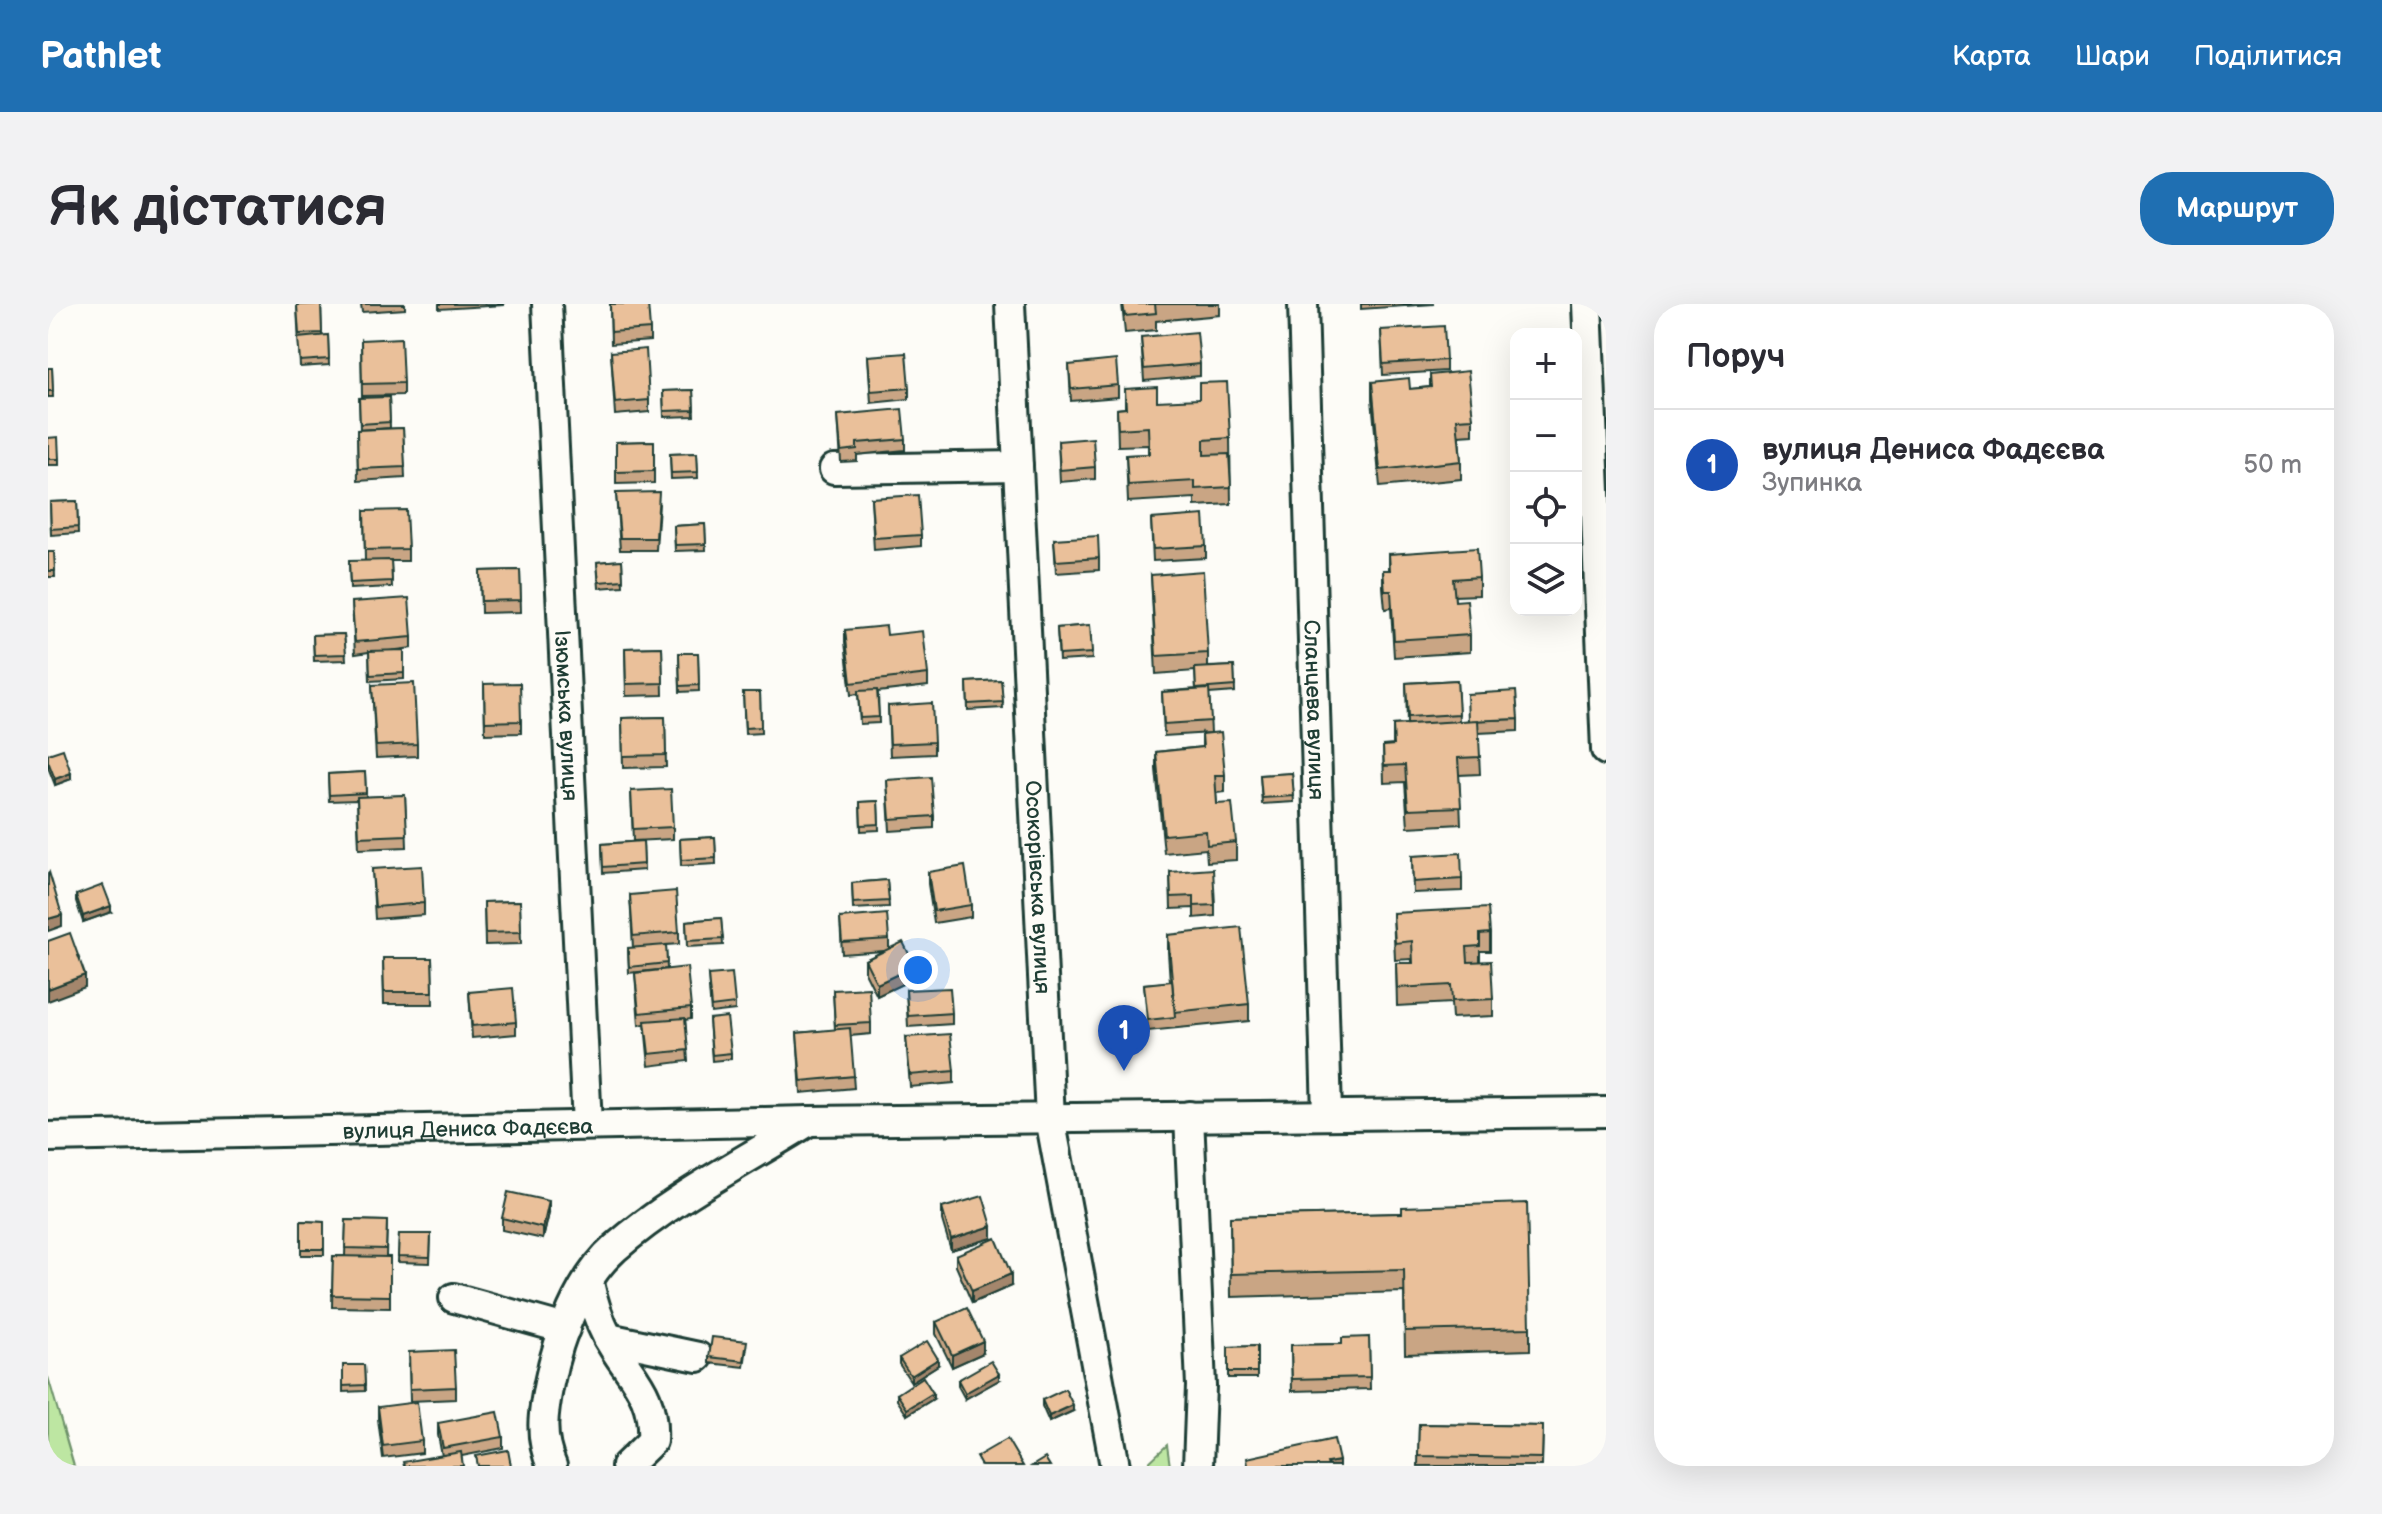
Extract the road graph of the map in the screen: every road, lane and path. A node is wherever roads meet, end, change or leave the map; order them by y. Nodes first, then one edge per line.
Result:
1 (547, 304) edge
2 (1010, 304) edge
3 (1303, 304) edge
4 (1587, 304) edge
5 (1018, 466) junction
6 (834, 469) dead end
7 (1602, 562) edge
8 (1606, 750) edge
9 (1606, 1112) edge
10 (1327, 1114) junction
11 (1189, 1116) junction
12 (1050, 1118) junction
13 (810, 1121) junction
14 (587, 1125) junction
15 (48, 1137) edge
16 (589, 1283) junction
17 (454, 1298) dead end
18 (565, 1329) junction
19 (608, 1338) junction
20 (698, 1357) dead end
21 (552, 1466) edge
22 (626, 1466) edge
23 (1115, 1466) edge
24 (1198, 1466) edge

1 - 14 street, Ізюмська вулиця
2 - 5 street, Осокорівська вулиця
3 - 10 street, Сланцева вулиця
4 - 7 street
5 - 6 street
5 - 12 street, Осокорівська вулиця
7 - 8 street
9 - 10 street, вулиця Дениса Фадєєва
10 - 11 street, вулиця Дениса Фадєєва
11 - 12 street, вулиця Дениса Фадєєва
11 - 24 street
12 - 13 street, вулиця Дениса Фадєєва
12 - 23 street, Осокорівська вулиця
13 - 14 street, вулиця Дениса Фадєєва
13 - 16 street
14 - 15 street, вулиця Дениса Фадєєва
16 - 18 street
16 - 19 street
17 - 18 street
18 - 21 street
19 - 20 street
19 - 22 street

